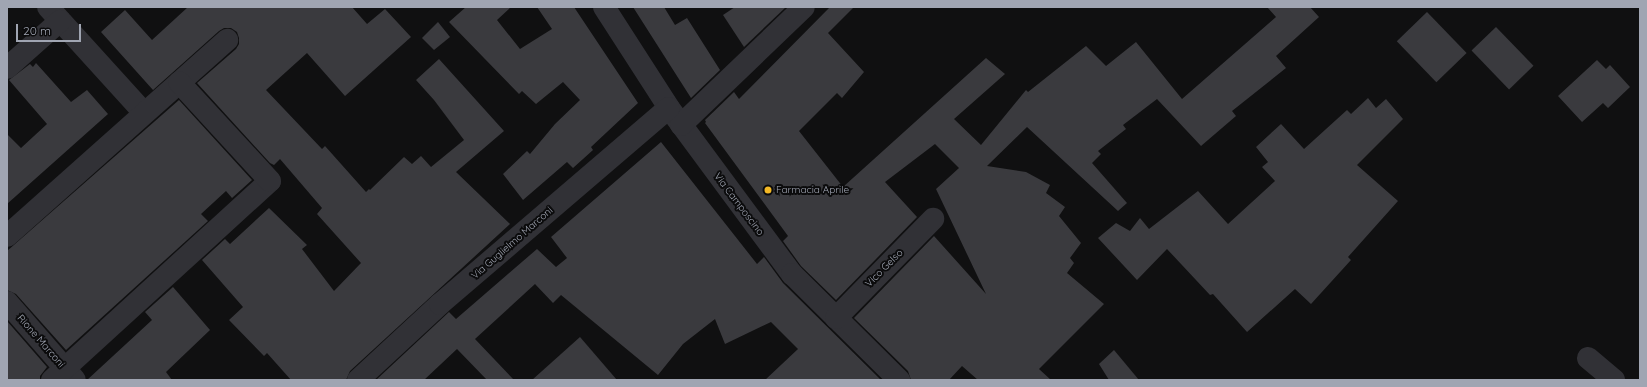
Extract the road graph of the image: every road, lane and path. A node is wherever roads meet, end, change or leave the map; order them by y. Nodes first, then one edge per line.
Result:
1 (604, 7) edge
2 (804, 7) edge
3 (54, 14) edge
4 (227, 40) dead end
5 (7, 68) edge
6 (179, 82) junction
7 (144, 113) junction
8 (675, 117) junction
9 (933, 218) dead end
10 (10, 228) edge
11 (7, 302) edge
12 (836, 318) junction
13 (1588, 358) dead end
14 (64, 376) edge
15 (891, 377) edge
16 (358, 380) edge
17 (1614, 380) edge

1 - 8 street, Via Camposcino
2 - 8 street, Via Guglielmo Marconi
3 - 5 street
3 - 7 street
4 - 6 street
6 - 7 street
6 - 14 street
7 - 10 street
8 - 12 street, Via Camposcino
8 - 16 street, Via Guglielmo Marconi
9 - 12 street, Vico Gelso
11 - 14 street, Rione Marconi
12 - 15 street, Via Camposcino
13 - 17 street

